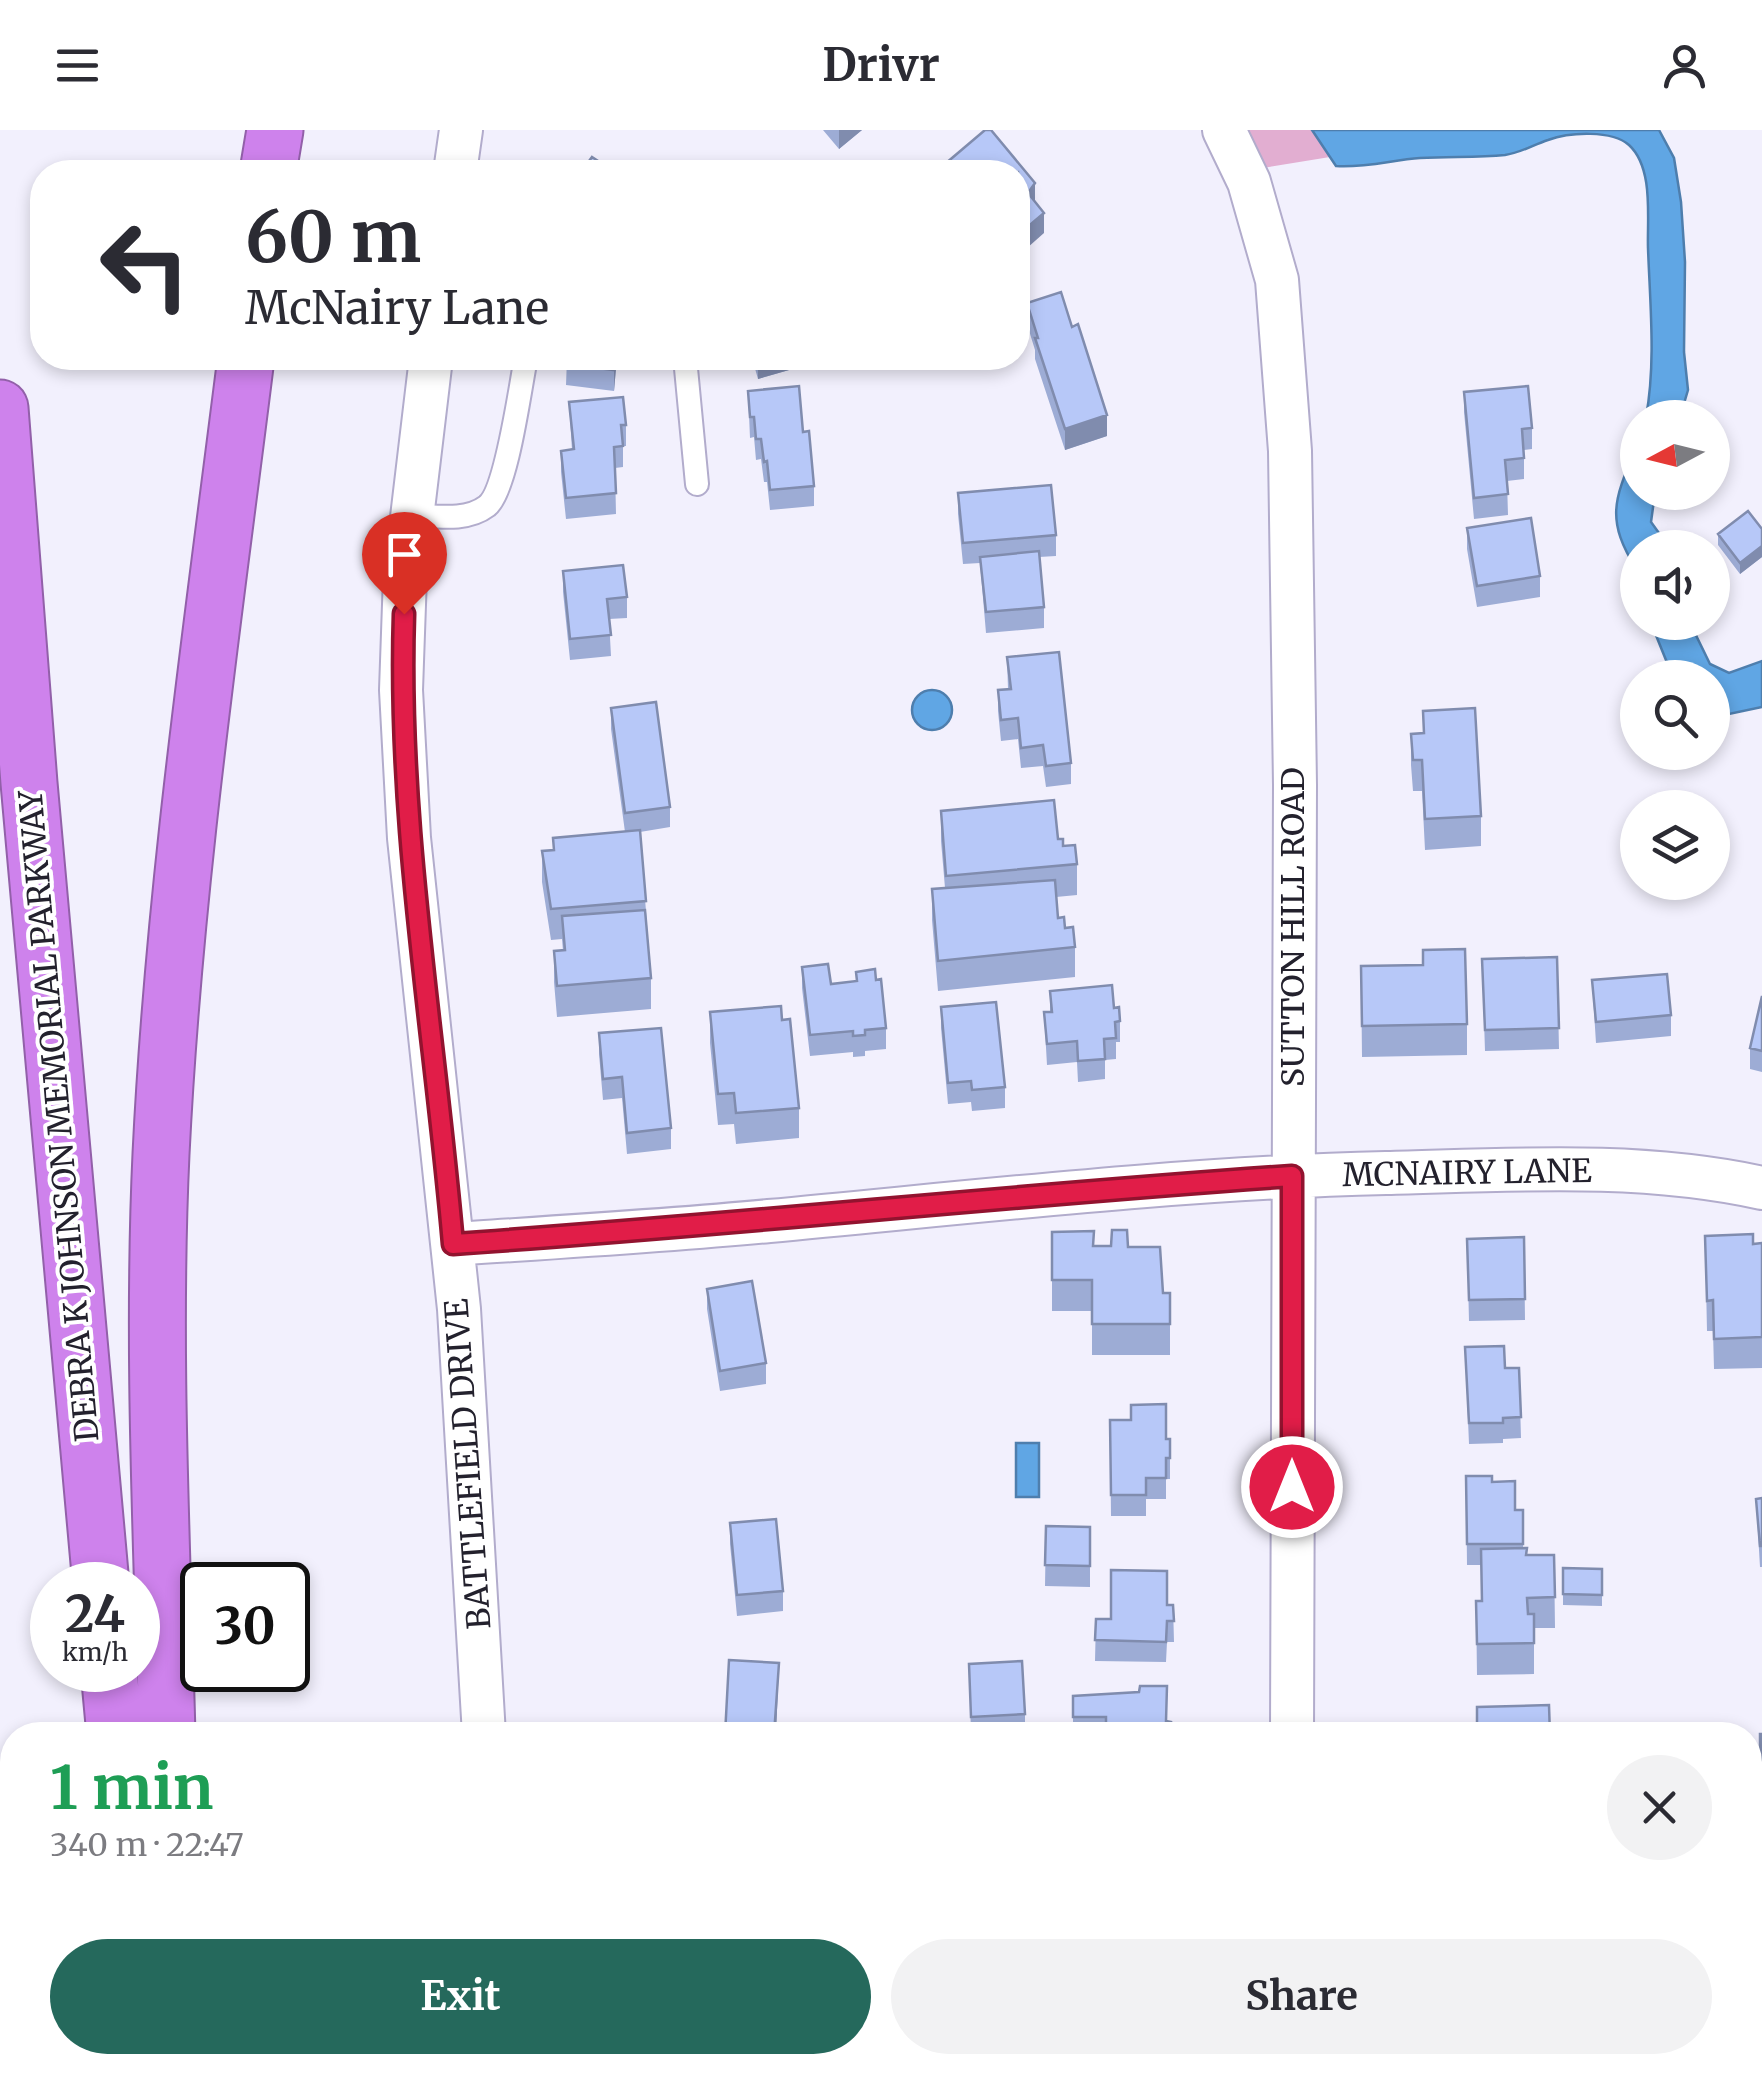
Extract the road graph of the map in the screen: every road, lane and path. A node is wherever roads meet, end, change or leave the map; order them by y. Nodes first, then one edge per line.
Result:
1 (273, 130) edge
2 (461, 130) edge
3 (1224, 130) edge
4 (269, 160) edge
5 (457, 160) edge
6 (245, 370) edge
7 (430, 370) edge
8 (524, 370) edge
9 (686, 370) edge
10 (0, 408) edge
11 (698, 484) dead end
12 (412, 515) junction
13 (1292, 1176) junction
14 (1762, 1188) edge
15 (453, 1244) junction
16 (99, 1562) edge
17 (111, 1692) edge
18 (114, 1722) edge
19 (167, 1722) edge
20 (483, 1722) edge
21 (1292, 1722) edge

1 - 4 highway
2 - 5 street
3 - 13 street, SUTTON HILL ROAD
6 - 19 highway
7 - 12 street, BATTLEFIELD DRIVE
8 - 12 lane
9 - 11 lane
10 - 16 highway, DEBRA K JOHNSON MEMORIAL PARKWAY
12 - 15 street, BATTLEFIELD DRIVE
13 - 14 street, MCNAIRY LANE
13 - 15 street, MCNAIRY LANE
13 - 21 street, SUTTON HILL ROAD
15 - 20 street, BATTLEFIELD DRIVE
17 - 18 highway

